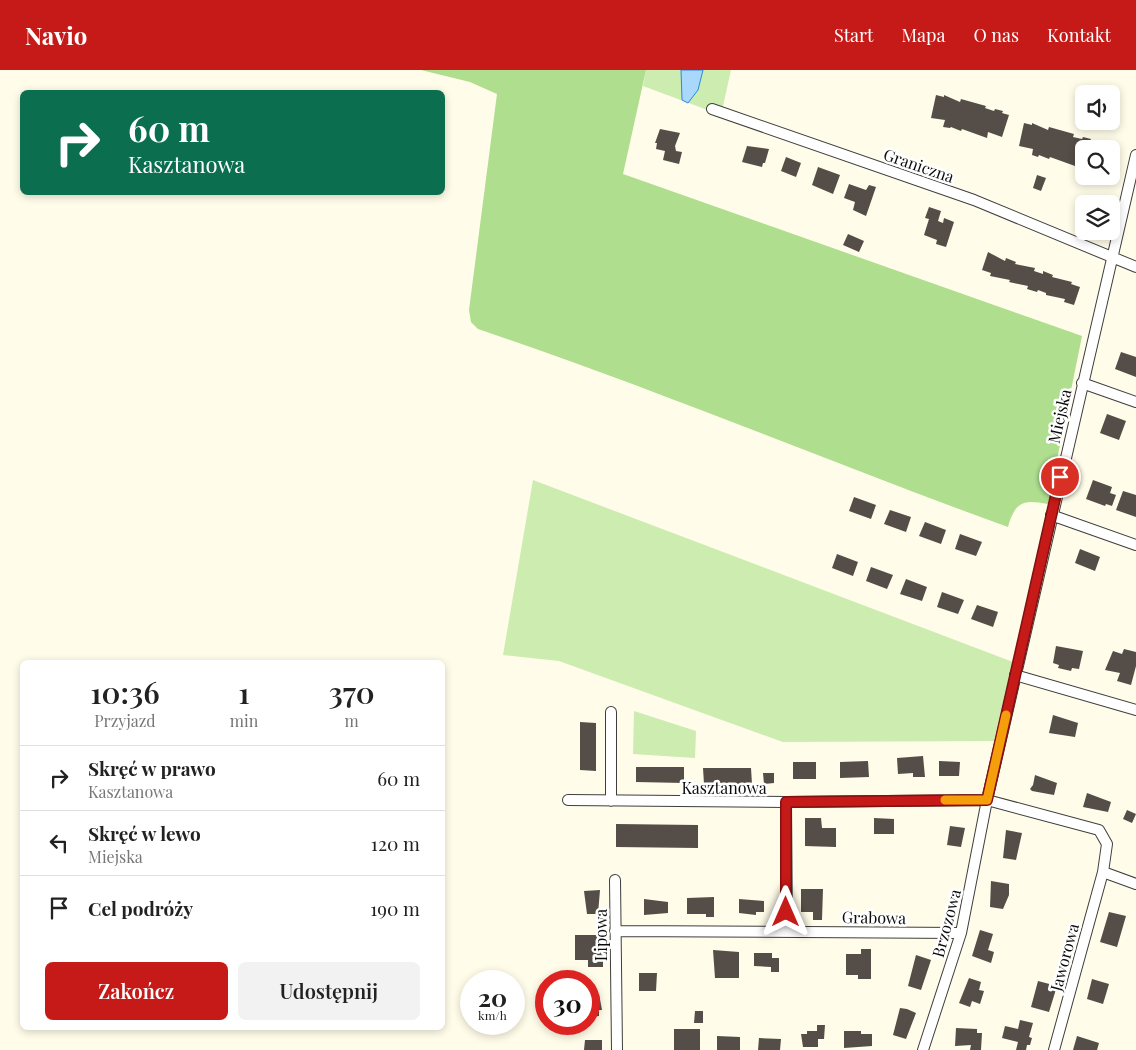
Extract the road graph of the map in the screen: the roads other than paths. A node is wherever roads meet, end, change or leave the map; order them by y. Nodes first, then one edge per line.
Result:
1 (712, 109) dead end
2 (1136, 155) edge
3 (1112, 258) junction
4 (1136, 267) edge
5 (1082, 383) junction
6 (1136, 402) edge
7 (1051, 515) junction
8 (1136, 545) edge
9 (1015, 675) junction
10 (1136, 710) edge
11 (611, 712) dead end
12 (568, 800) dead end
13 (987, 800) junction
14 (611, 801) junction
15 (786, 802) junction
16 (1103, 872) junction
17 (615, 880) dead end
18 (1136, 884) edge
19 (615, 931) junction
20 (786, 931) junction
21 (961, 933) junction
22 (617, 1050) edge
23 (922, 1050) edge
24 (1054, 1050) edge

1 - 3 street, Graniczna
2 - 3 street, Miejska
3 - 4 street, Graniczna
3 - 5 street, Miejska
5 - 6 street
5 - 7 street, Miejska
7 - 8 street
7 - 9 street, Miejska
9 - 10 street
9 - 13 street, Miejska
11 - 14 street
12 - 14 street, Kasztanowa
13 - 15 street, Kasztanowa
13 - 16 street, Kasztanowa
13 - 21 street, Brzozowa
14 - 15 street, Kasztanowa
15 - 20 street
16 - 18 street
16 - 24 street, Jaworowa
17 - 19 street, Lipowa
19 - 20 street, Grabowa
19 - 22 street, Lipowa
20 - 21 street, Grabowa
21 - 23 street, Brzozowa

